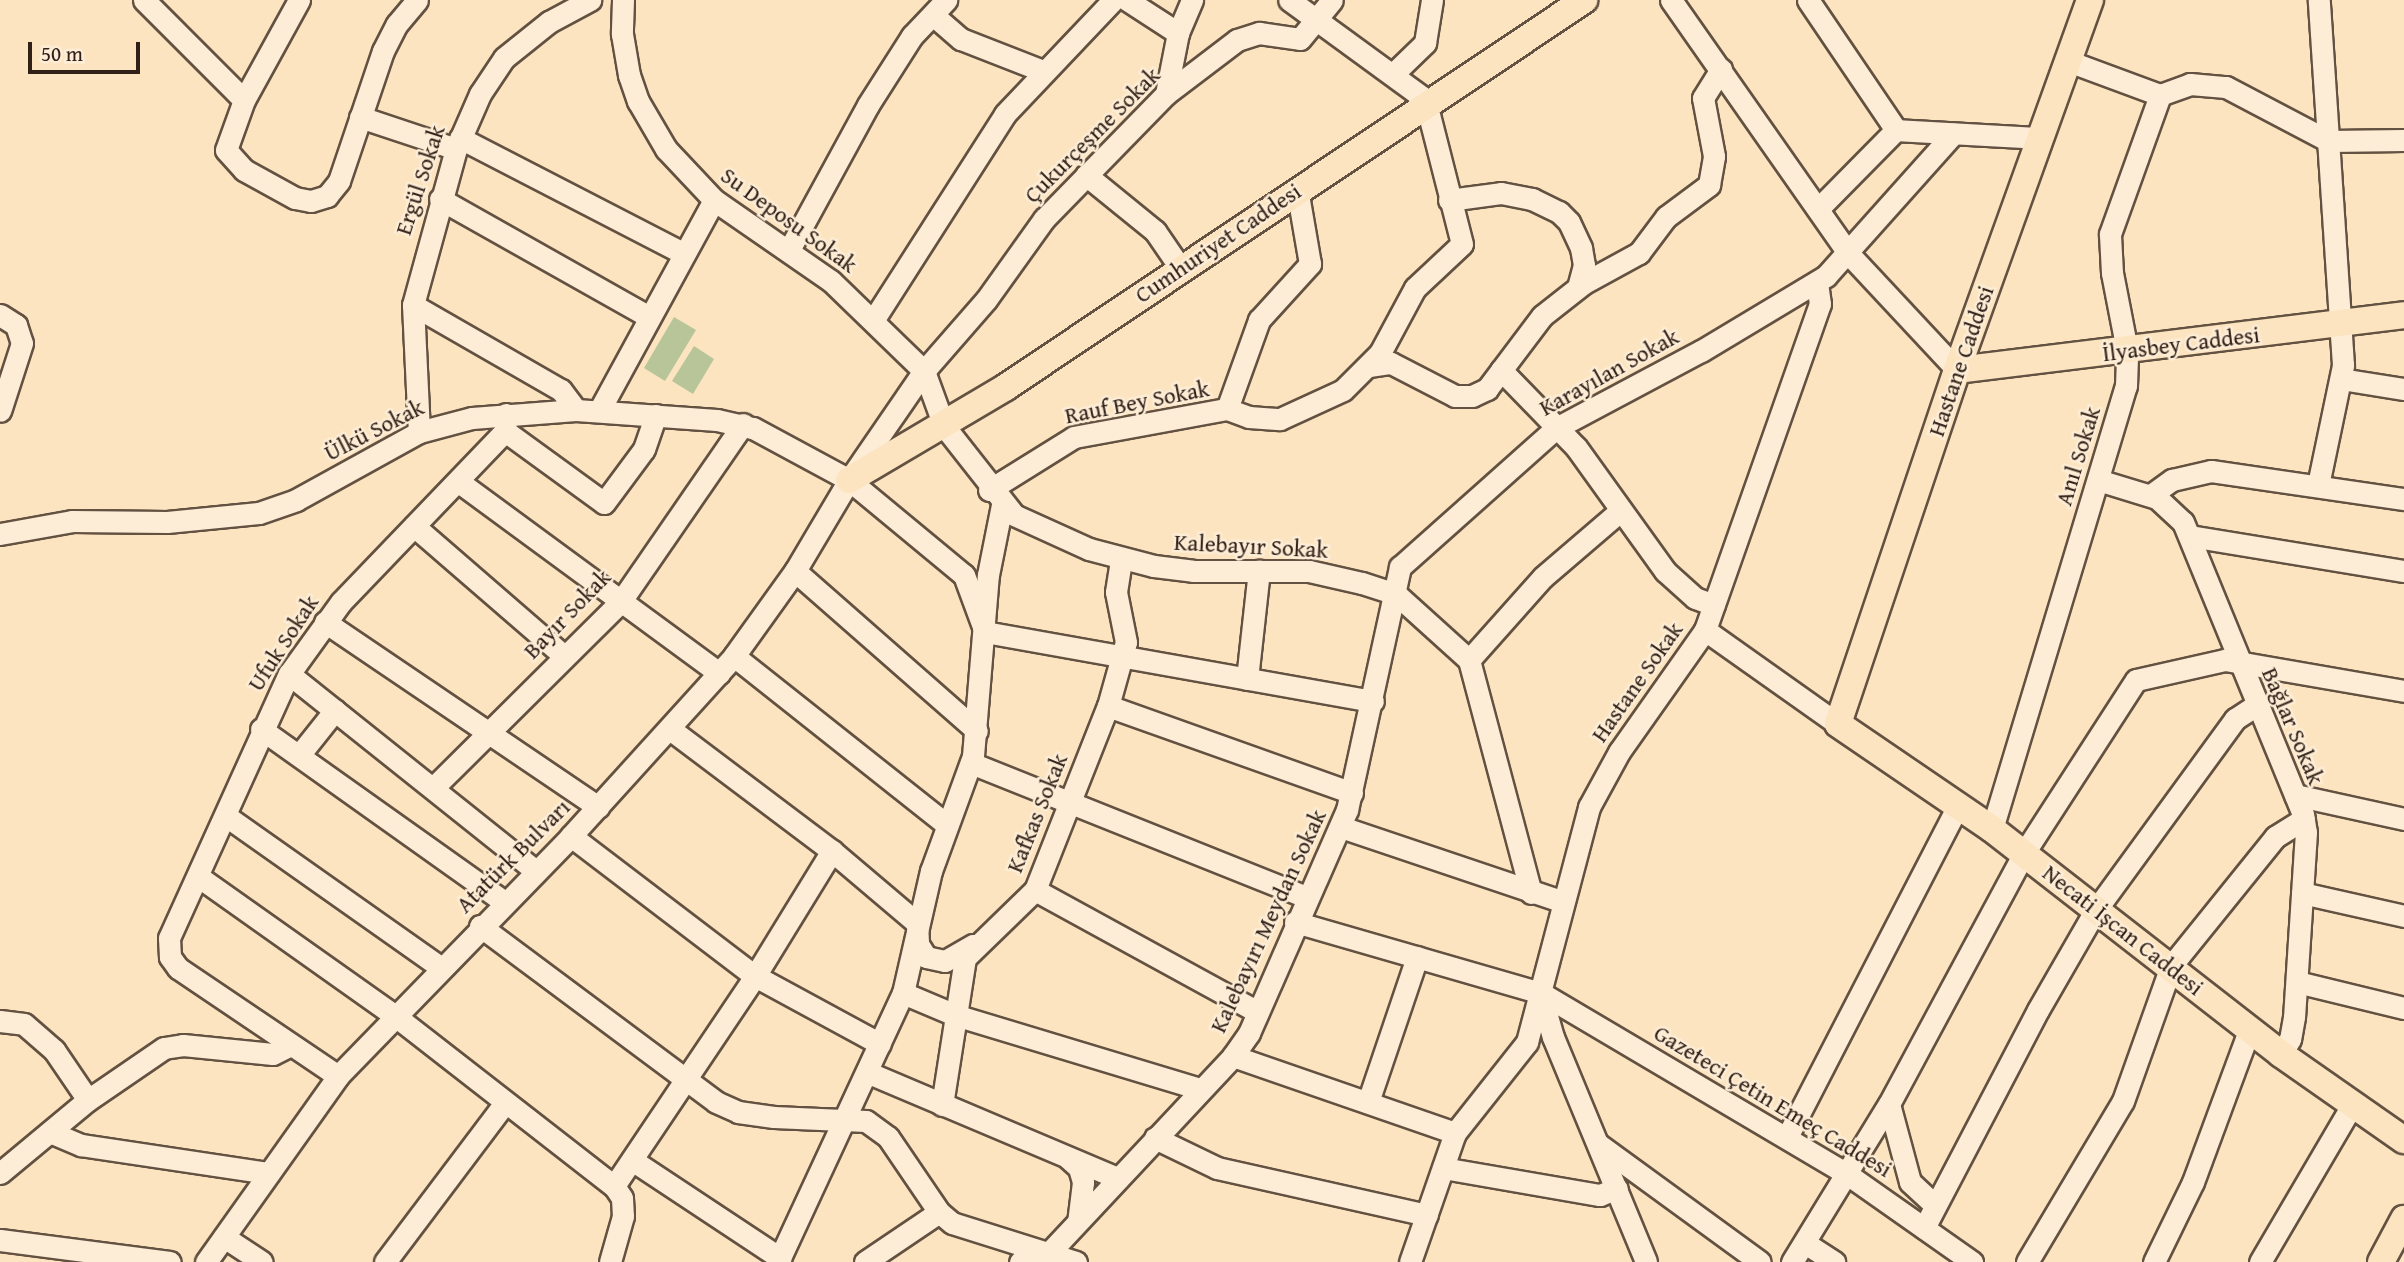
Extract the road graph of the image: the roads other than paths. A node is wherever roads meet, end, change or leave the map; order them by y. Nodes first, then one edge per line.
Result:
1 (145, 0) edge
2 (299, 0) edge
3 (418, 0) edge
4 (590, 0) edge
5 (623, 0) edge
6 (1113, 0) edge
7 (1127, 0) edge
8 (1192, 0) edge
9 (1289, 0) edge
10 (1332, 0) edge
11 (1433, 0) edge
12 (1584, 0) edge
13 (1671, 0) edge
14 (1808, 0) edge
15 (2083, 0) edge
16 (2090, 0) edge
17 (2319, 0) edge
18 (939, 7) edge
19 (1316, 22) junction
20 (1178, 33) junction
21 (2068, 61) junction
22 (1721, 69) junction
23 (1042, 71) junction
24 (1393, 74) junction
25 (1166, 94) junction
26 (2160, 95) junction
27 (244, 100) junction
28 (1428, 105) junction
29 (360, 117) junction
30 (1896, 130) junction
31 (1953, 134) junction
32 (2037, 138) junction
33 (2404, 140) edge
34 (2329, 141) junction
35 (458, 144) junction
36 (1086, 175) junction
37 (1297, 189) junction
38 (440, 199) junction
39 (714, 200) junction
40 (1449, 200) junction
41 (1818, 209) junction
42 (789, 250) junction
43 (683, 253) junction
44 (1848, 253) junction
45 (1181, 269) junction
46 (1592, 270) junction
47 (1817, 283) junction
48 (413, 305) junction
49 (0, 315) edge
50 (2404, 315) edge
51 (648, 316) junction
52 (874, 319) junction
53 (2341, 326) junction
54 (2126, 350) junction
55 (1369, 366) junction
56 (1953, 366) junction
57 (1501, 370) junction
58 (924, 371) junction
59 (2342, 379) junction
60 (2404, 389) edge
61 (1227, 409) junction
62 (576, 410) junction
63 (0, 411) edge
64 (599, 411) junction
65 (656, 415) junction
66 (505, 423) junction
67 (743, 424) junction
68 (944, 426) junction
69 (1556, 428) junction
70 (419, 432) junction
71 (849, 480) junction
72 (2098, 480) junction
73 (459, 482) junction
74 (2318, 485) junction
75 (2151, 495) junction
76 (996, 497) junction
77 (2404, 499) edge
78 (1620, 511) junction
79 (414, 526) junction
80 (0, 534) edge
81 (2190, 536) junction
82 (993, 547) junction
83 (943, 556) junction
84 (1121, 559) junction
85 (795, 571) junction
86 (1259, 571) junction
87 (2404, 571) edge
88 (1396, 594) junction
89 (621, 601) junction
90 (1714, 605) junction
91 (325, 622) junction
92 (1705, 630) junction
93 (985, 632) junction
94 (565, 656) junction
95 (734, 656) junction
96 (1123, 656) junction
97 (1469, 660) junction
98 (2238, 662) junction
99 (719, 673) junction
100 (289, 674) junction
101 (1247, 679) junction
102 (2404, 691) edge
103 (1373, 701) junction
104 (1108, 706) junction
105 (2255, 706) junction
106 (335, 710) junction
107 (1834, 721) junction
108 (261, 729) junction
109 (670, 729) junction
110 (977, 731) junction
111 (488, 732) junction
112 (300, 754) junction
113 (971, 763) junction
114 (433, 788) junction
115 (1352, 793) junction
116 (2295, 796) junction
117 (1070, 806) junction
118 (1958, 806) junction
119 (598, 807) junction
120 (226, 816) junction
121 (2404, 819) edge
122 (2304, 820) junction
123 (947, 825) junction
124 (1341, 827) junction
125 (1992, 829) junction
126 (571, 836) junction
127 (832, 851) junction
128 (2024, 853) junction
129 (536, 872) junction
130 (199, 877) junction
131 (1035, 890) junction
132 (1531, 893) junction
133 (2302, 893) junction
134 (1306, 897) junction
135 (1561, 901) junction
136 (504, 902) junction
137 (2095, 911) junction
138 (2404, 916) edge
139 (1295, 922) junction
140 (917, 923) junction
141 (480, 926) junction
142 (973, 945) junction
143 (1416, 957) junction
144 (923, 960) junction
145 (440, 967) junction
146 (2171, 967) junction
147 (755, 976) junction
148 (2297, 982) junction
149 (903, 993) junction
150 (1541, 993) junction
151 (2404, 1008) edge
152 (1258, 1012) junction
153 (394, 1015) junction
154 (955, 1015) junction
155 (0, 1021) edge
156 (2249, 1028) junction
157 (880, 1044) junction
158 (291, 1045) junction
159 (1557, 1046) junction
160 (1524, 1049) junction
161 (2281, 1054) junction
162 (1233, 1056) junction
163 (869, 1073) junction
164 (338, 1076) junction
165 (685, 1083) junction
166 (1200, 1089) junction
167 (88, 1100) junction
168 (1368, 1102) junction
169 (504, 1104) junction
170 (1889, 1104) junction
171 (942, 1105) junction
172 (2353, 1105) junction
173 (847, 1117) junction
174 (50, 1132) junction
175 (1455, 1133) junction
176 (1787, 1137) junction
177 (1155, 1138) junction
178 (2404, 1140) edge
179 (1598, 1144) junction
180 (1068, 1158) junction
181 (632, 1160) junction
182 (1443, 1168) junction
183 (0, 1173) edge
184 (269, 1173) junction
185 (1847, 1174) junction
186 (1118, 1178) junction
187 (614, 1186) junction
188 (1617, 1188) junction
189 (1935, 1205) junction
190 (939, 1212) junction
191 (1427, 1214) junction
192 (1076, 1223) junction
193 (2402, 1225) edge
194 (1924, 1228) junction
195 (224, 1237) junction
196 (0, 1240) edge
197 (1805, 1243) junction
198 (1048, 1254) junction
199 (779, 1260) edge
200 (170, 1262) edge
201 (206, 1262) edge
202 (262, 1262) edge
203 (385, 1262) edge
204 (610, 1262) edge
205 (865, 1262) edge
206 (1020, 1262) edge
207 (1076, 1262) edge
208 (1410, 1262) edge
209 (1646, 1262) edge
210 (1760, 1262) edge
211 (1792, 1262) edge
212 (1834, 1262) edge
213 (1972, 1262) edge
214 (2027, 1262) edge
215 (2154, 1262) edge
216 (2260, 1262) edge
217 (2381, 1262) edge

1 - 27 street
2 - 27 street
3 - 29 street
4 - 35 street, Ergül Sokak
5 - 39 street, Su Deposu Sokak
6 - 23 street
7 - 20 street
8 - 20 street
9 - 19 street
10 - 19 street, Çukurçeşme Sokak
11 - 24 street
12 - 28 main road, Cumhuriyet Caddesi
13 - 22 street
14 - 30 street
15 - 32 main road, Hastane Caddesi
16 - 21 main road, Hastane Caddesi
17 - 34 street
18 - 23 street
18 - 42 street
19 - 24 street
19 - 25 street, Çukurçeşme Sokak
20 - 25 street
21 - 26 street
21 - 32 main road, Hastane Caddesi
22 - 41 street
22 - 46 street
23 - 52 street
24 - 28 street
25 - 36 street, Çukurçeşme Sokak
26 - 34 street
26 - 54 street, Anıl Sokak
27 - 29 street
28 - 37 main road, Cumhuriyet Caddesi
28 - 40 street
29 - 35 street
30 - 31 street
30 - 41 street
31 - 32 street
31 - 44 street, Karayılan Sokak
32 - 56 main road, Hastane Caddesi
33 - 34 street
34 - 53 street
35 - 38 street, Ergül Sokak
35 - 43 street
36 - 45 street
36 - 58 street, Çukurçeşme Sokak
37 - 45 main road, Cumhuriyet Caddesi
37 - 61 street, Rauf Bey Sokak
38 - 48 street, Ergül Sokak
38 - 51 street
39 - 42 street, Su Deposu Sokak
39 - 43 street
40 - 46 street
40 - 55 street
41 - 44 street
42 - 52 street, Su Deposu Sokak
43 - 51 street
44 - 47 street, Karayılan Sokak
44 - 56 street
45 - 68 main road, Cumhuriyet Caddesi
46 - 57 street
47 - 69 street, Karayılan Sokak
47 - 90 street, Hastane Sokak
48 - 62 street
48 - 70 street, Ergül Sokak
49 - 63 street
50 - 53 main road, İlyasbey Caddesi
51 - 64 street
52 - 58 street, Su Deposu Sokak
53 - 54 main road, İlyasbey Caddesi
53 - 59 street
54 - 56 main road, İlyasbey Caddesi
54 - 72 street, Anıl Sokak
55 - 57 street
55 - 61 street
56 - 107 main road, Hastane Caddesi
57 - 69 street
58 - 68 street, Su Deposu Sokak
58 - 71 street, Çukurçeşme Sokak
59 - 60 street
59 - 74 street
61 - 76 street, Rauf Bey Sokak
62 - 64 street, Ülkü Sokak
62 - 66 street, Ülkü Sokak
64 - 65 street, Ülkü Sokak
65 - 66 street
65 - 67 street, Ülkü Sokak
66 - 70 street, Ülkü Sokak
66 - 73 street, Ufuk Sokak
67 - 71 street, Ülkü Sokak
67 - 89 street, Bayır Sokak
68 - 71 main road, Cumhuriyet Caddesi
68 - 76 street, Kalebayır Sokak
69 - 78 street
69 - 88 street, Karayılan Sokak
70 - 80 street, Ülkü Sokak
71 - 83 street, Ülkü Sokak
71 - 85 street, Atatürk Bulvarı
72 - 75 street, Bağlar Sokak
72 - 125 street, Anıl Sokak
73 - 79 street, Ufuk Sokak
73 - 89 street
74 - 75 street
74 - 77 street
75 - 81 street, Bağlar Sokak
76 - 82 street
76 - 84 street, Kalebayır Sokak
78 - 90 street
78 - 97 street
79 - 91 street, Ufuk Sokak
79 - 94 street
81 - 87 street
81 - 98 street, Bağlar Sokak
82 - 83 street
82 - 93 street
83 - 93 street, Ülkü Sokak
84 - 86 street, Kalebayır Sokak
84 - 96 street, Kafkas Sokak
85 - 95 street, Atatürk Bulvarı
85 - 110 street
86 - 88 street, Kalebayır Sokak
86 - 101 street
88 - 97 street
88 - 103 street, Kalebayırı Meydan Sokak
89 - 94 street, Bayır Sokak
89 - 99 street
90 - 92 street, Hastane Sokak
91 - 100 street, Ufuk Sokak
91 - 111 street
92 - 107 street
92 - 135 street, Hastane Sokak
93 - 96 street
93 - 110 street
94 - 111 street, Bayır Sokak
95 - 99 street, Atatürk Bulvarı
95 - 123 street
96 - 101 street
96 - 104 street, Kafkas Sokak
97 - 132 street
98 - 102 street
98 - 105 street, Bağlar Sokak
98 - 128 street
99 - 109 street, Atatürk Bulvarı
100 - 106 street
100 - 108 street, Ufuk Sokak
101 - 103 street
103 - 115 street, Kalebayırı Meydan Sokak
104 - 115 street
104 - 117 street, Kafkas Sokak
105 - 116 street, Bağlar Sokak
105 - 137 street
106 - 112 street
106 - 114 street
107 - 118 main road, Necati İşcan Caddesi
108 - 112 street
108 - 120 street, Ufuk Sokak
109 - 119 street, Atatürk Bulvarı
109 - 127 street
110 - 113 street
111 - 114 street, Bayır Sokak
111 - 119 street
112 - 136 street
113 - 117 street
113 - 123 street
114 - 129 street
115 - 124 street, Kalebayırı Meydan Sokak
116 - 121 street
116 - 122 street, Bağlar Sokak
117 - 131 street, Kafkas Sokak
117 - 134 street
118 - 125 main road, Necati İşcan Caddesi
118 - 176 street
119 - 126 street, Atatürk Bulvarı
120 - 130 street, Ufuk Sokak
120 - 145 street
122 - 133 street, Bağlar Sokak
122 - 146 street
123 - 140 street
124 - 132 street
124 - 134 street, Kalebayırı Meydan Sokak
125 - 128 main road, Necati İşcan Caddesi
126 - 129 street, Atatürk Bulvarı
126 - 147 street
127 - 140 street
127 - 147 street
128 - 137 main road, Necati İşcan Caddesi
128 - 170 street
129 - 136 street, Atatürk Bulvarı
130 - 153 street
130 - 158 street, Ufuk Sokak
131 - 142 street, Kafkas Sokak
131 - 152 street
132 - 135 street
133 - 138 street
133 - 148 street, Bağlar Sokak
134 - 139 street, Kalebayırı Meydan Sokak
135 - 150 street, Hastane Sokak
136 - 141 street, Atatürk Bulvarı
137 - 146 main road, Necati İşcan Caddesi
137 - 189 street
139 - 143 street, Gazeteci Çetin Emeç Caddesi
139 - 152 street, Kalebayırı Meydan Sokak
140 - 144 street
141 - 145 street, Atatürk Bulvarı
141 - 165 street
142 - 144 street
142 - 154 street, Kafkas Sokak
143 - 150 street, Gazeteci Çetin Emeç Caddesi
143 - 168 street
144 - 149 street
144 - 154 street
145 - 153 street, Atatürk Bulvarı
146 - 156 main road, Necati İşcan Caddesi
146 - 214 street
147 - 157 street
147 - 165 street
148 - 151 street
148 - 161 street, Bağlar Sokak
149 - 154 street
149 - 157 street
150 - 159 street
150 - 160 street, Hastane Sokak
150 - 176 street, Gazeteci Çetin Emeç Caddesi
152 - 162 street, Kalebayırı Meydan Sokak
153 - 164 street, Atatürk Bulvarı
153 - 169 street
154 - 166 street
154 - 171 street, Kafkas Sokak
155 - 167 street
156 - 161 main road, Necati İşcan Caddesi
156 - 215 street
157 - 163 street
158 - 164 street
158 - 167 street
159 - 160 street
159 - 179 street
160 - 175 street
161 - 172 main road, Necati İşcan Caddesi
162 - 166 street, Kalebayırı Meydan Sokak
162 - 168 street
163 - 171 street
163 - 173 street
164 - 184 street, Atatürk Bulvarı
165 - 173 street
165 - 181 street
166 - 177 street, Kalebayırı Meydan Sokak
167 - 174 street
168 - 175 street
169 - 187 street
169 - 203 street
170 - 185 street
170 - 189 street
171 - 180 street
172 - 178 main road, Necati İşcan Caddesi
172 - 216 street
173 - 190 street
173 - 199 street
174 - 183 street
174 - 184 street
175 - 182 street
176 - 185 street, Gazeteci Çetin Emeç Caddesi
177 - 186 street, Kalebayırı Meydan Sokak
177 - 191 street
179 - 188 street
179 - 210 street
180 - 186 street
180 - 192 street
181 - 187 street
181 - 199 street
182 - 188 street
182 - 191 street
184 - 195 street, Atatürk Bulvarı
185 - 194 street, Gazeteci Çetin Emeç Caddesi
185 - 197 street
186 - 192 street, Kalebayırı Meydan Sokak
187 - 204 street
188 - 209 street
189 - 194 street
190 - 198 street
190 - 205 street
191 - 208 street
192 - 198 street, Kalebayırı Meydan Sokak
193 - 217 main road
194 - 213 street, Gazeteci Çetin Emeç Caddesi
195 - 201 street, Atatürk Bulvarı
195 - 202 street
196 - 200 street
197 - 211 street
197 - 212 street
198 - 206 street
198 - 207 street

